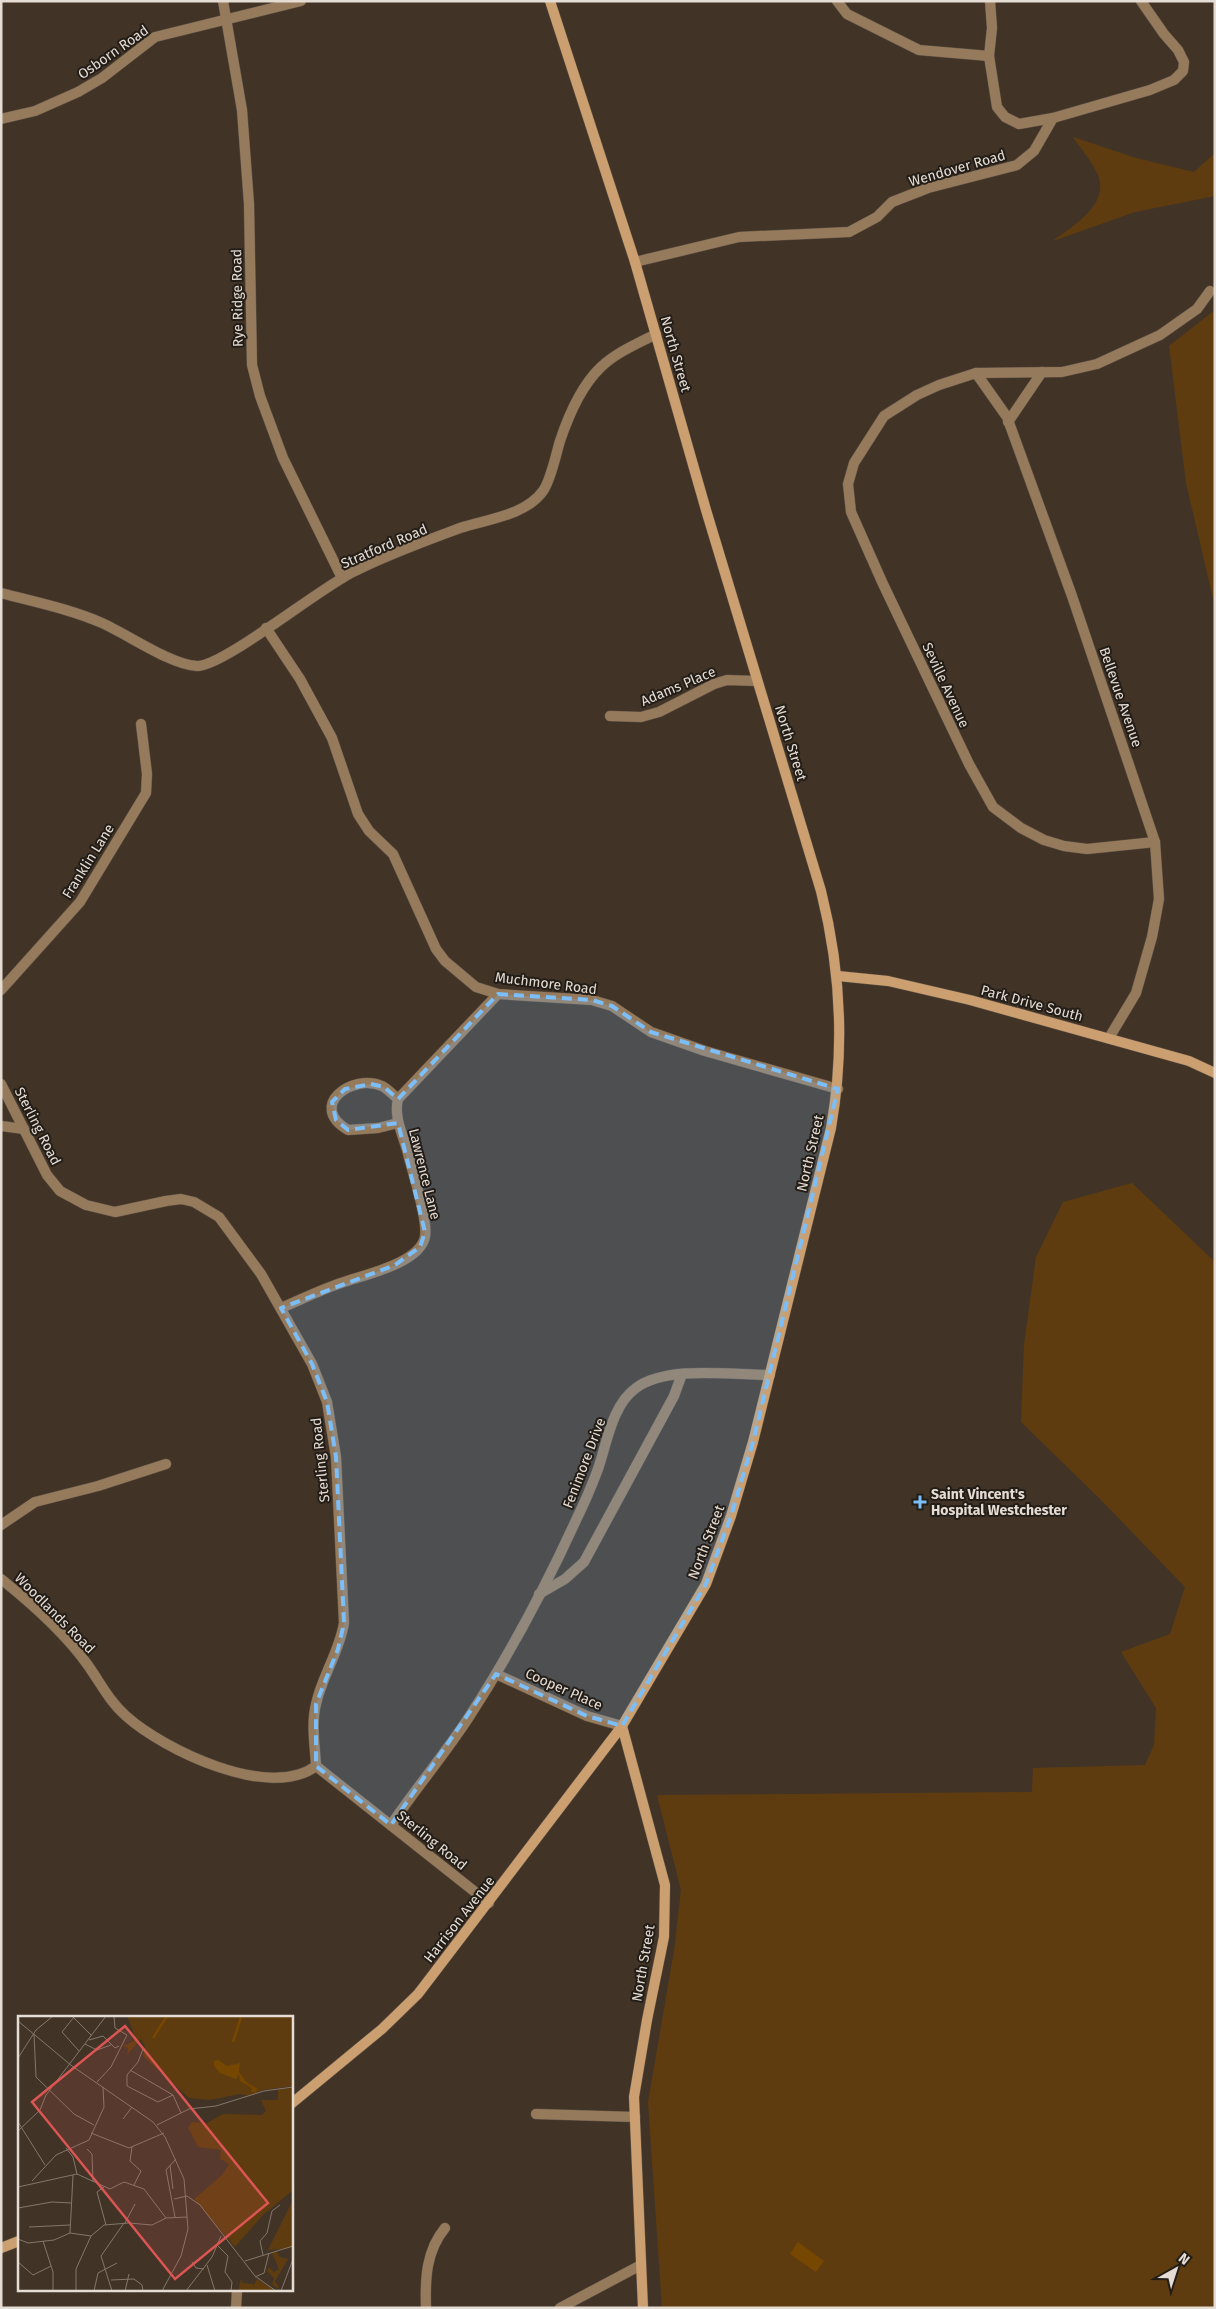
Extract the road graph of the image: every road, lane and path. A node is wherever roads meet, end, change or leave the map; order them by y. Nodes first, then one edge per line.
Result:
1 (223, 1) edge
2 (301, 1) edge
3 (550, 1) edge
4 (837, 1) edge
5 (990, 1) edge
6 (1142, 1) edge
7 (226, 19) junction
8 (989, 56) junction
9 (1053, 118) junction
10 (1, 119) edge
11 (635, 262) junction
12 (1210, 291) dead end
13 (656, 334) junction
14 (1042, 372) junction
15 (976, 373) junction
16 (1008, 422) junction
17 (342, 578) junction
18 (1, 593) edge
19 (266, 628) junction
20 (757, 681) junction
21 (610, 716) dead end
22 (141, 724) dead end
23 (1155, 842) junction
24 (838, 976) junction
25 (1, 990) edge
26 (498, 994) junction
27 (1109, 1038) junction
28 (1215, 1073) edge
29 (1, 1084) edge
30 (838, 1089) junction
31 (398, 1099) junction
32 (398, 1123) junction
33 (1, 1126) edge
34 (24, 1129) junction
35 (281, 1308) junction
36 (682, 1374) junction
37 (770, 1376) junction
38 (166, 1464) dead end
39 (1, 1525) edge
40 (1, 1579) edge
41 (539, 1594) junction
42 (496, 1674) junction
43 (622, 1726) junction
44 (316, 1766) junction
45 (391, 1825) junction
46 (488, 1903) junction
47 (292, 2103) edge
48 (536, 2114) dead end
49 (635, 2117) junction
50 (445, 2228) dead end
51 (18, 2241) edge
52 (1, 2248) edge
53 (641, 2265) junction
54 (237, 2292) edge
55 (236, 2308) edge
56 (426, 2308) edge
57 (560, 2308) edge
58 (643, 2308) edge

1 - 7 street, Rye Ridge Road
2 - 7 street, Osborn Road
3 - 11 main road, North Street
4 - 8 street
5 - 8 street
6 - 9 street
7 - 10 street, Osborn Road
7 - 17 street, Rye Ridge Road
8 - 9 street
9 - 11 street, Wendover Road
11 - 13 main road, North Street
12 - 14 street
13 - 17 street, Stratford Road
13 - 20 main road, North Street
14 - 15 street
14 - 16 street
15 - 16 street, Bellevue Avenue
15 - 23 street, Seville Avenue
16 - 23 street, Bellevue Avenue
17 - 19 street, Stratford Road
18 - 19 street, Stratford Road
19 - 26 street, Muchmore Road
20 - 21 street, Adams Place
20 - 24 main road, North Street
22 - 25 street, Franklin Lane
23 - 27 street, Bellevue Avenue
24 - 27 main road, Park Drive South
24 - 30 main road, North Street
26 - 30 street, Muchmore Road
26 - 31 street
27 - 28 main road, Park Drive South
29 - 34 street, Sterling Road
30 - 37 main road, North Street
31 - 32 street, Lawrence Lane
31 - 32 street
32 - 35 street, Lawrence Lane
33 - 34 street
34 - 35 street, Sterling Road
35 - 44 street, Sterling Road
36 - 37 street, Fenimore Drive
36 - 41 street
36 - 41 street, Fenimore Drive
37 - 43 main road, North Street
38 - 39 street
40 - 44 street, Woodlands Road
41 - 42 street, Fenimore Drive
42 - 43 street, Cooper Place
42 - 45 street, Fenimore Drive
43 - 46 main road, Harrison Avenue
43 - 49 main road, North Street
44 - 45 street, Sterling Road
45 - 46 street, Sterling Road
46 - 47 main road, Harrison Avenue
48 - 49 street
49 - 53 main road, North Street
50 - 56 street
51 - 52 main road
53 - 57 street
53 - 58 main road, North Street
54 - 55 street

